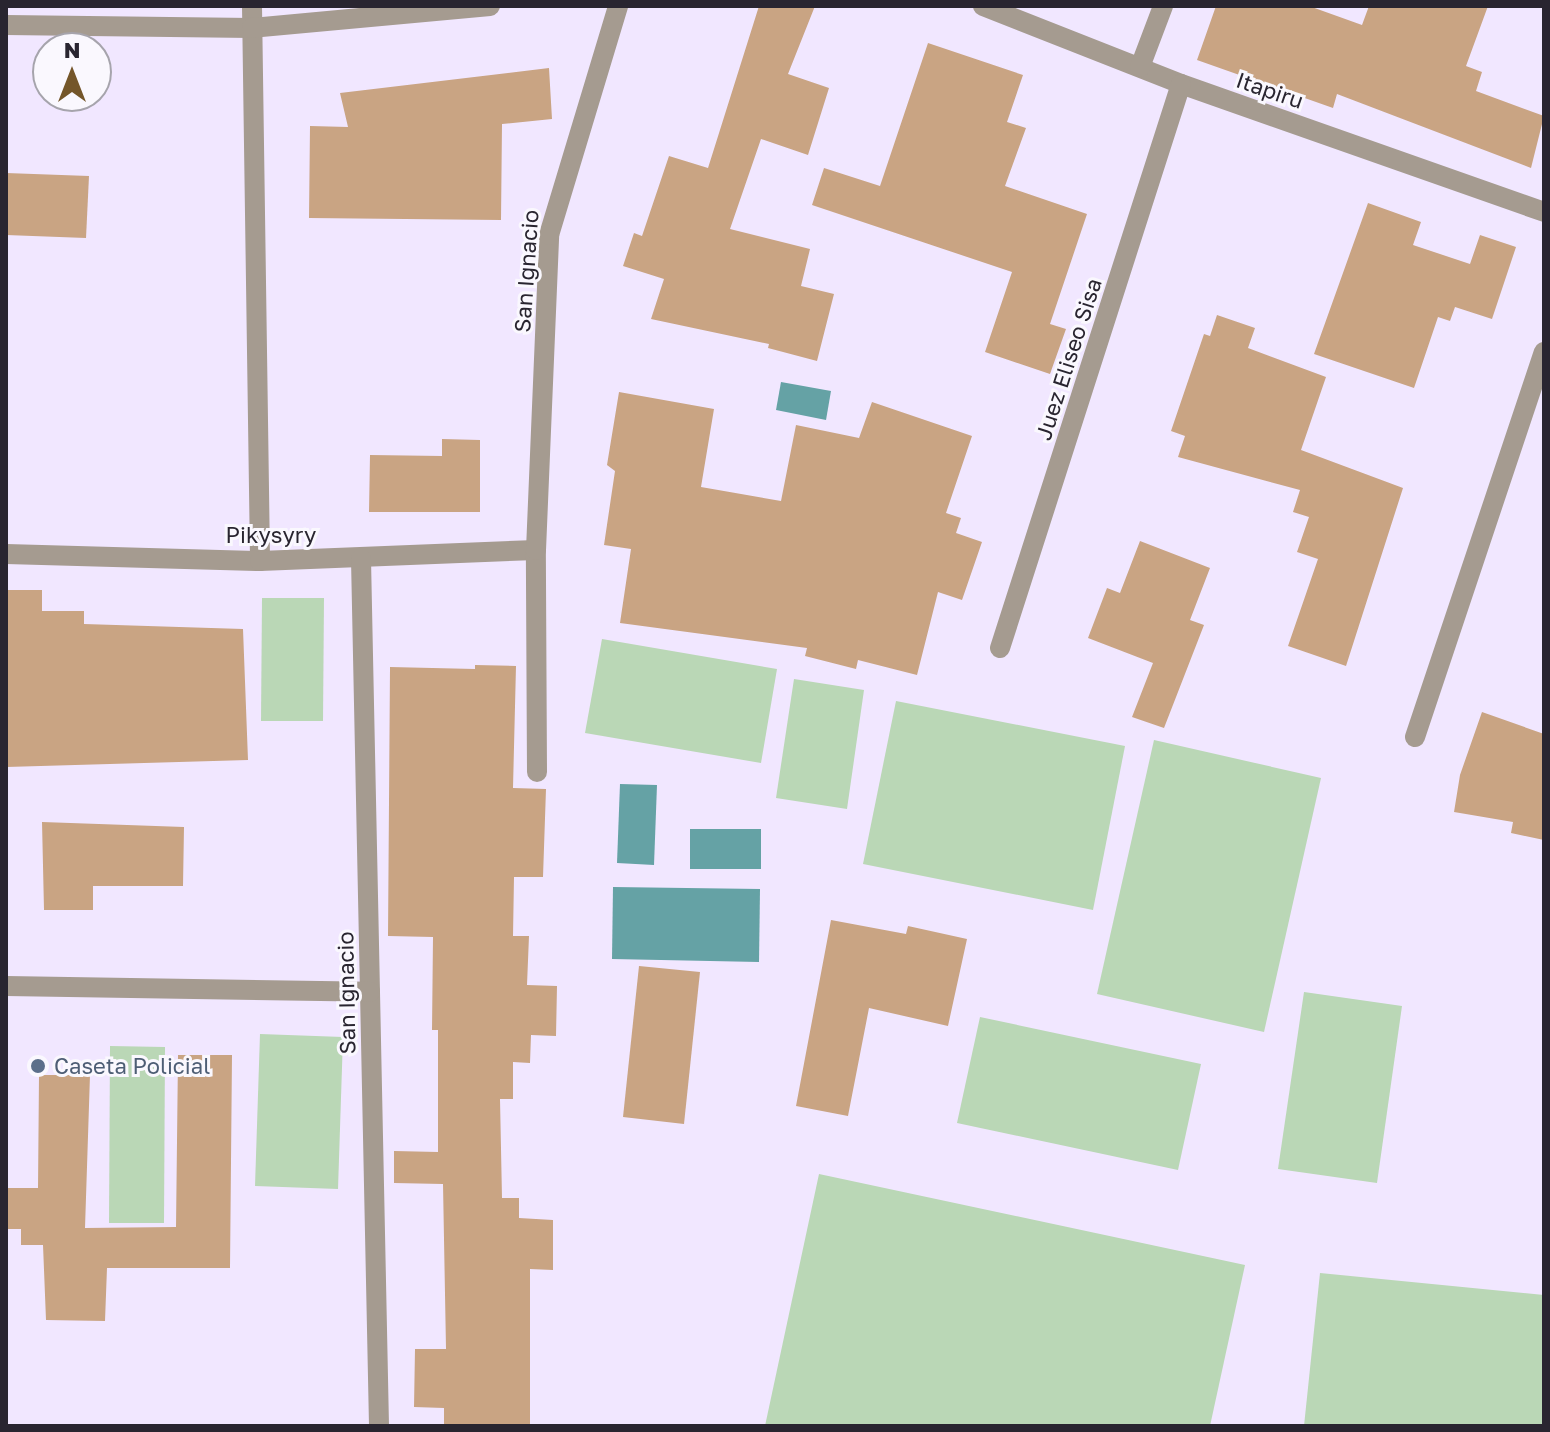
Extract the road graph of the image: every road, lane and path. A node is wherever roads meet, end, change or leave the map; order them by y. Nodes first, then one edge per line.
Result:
1 (252, 6) edge
2 (490, 6) edge
3 (618, 6) edge
4 (983, 6) edge
5 (1163, 6) edge
6 (6, 25) edge
7 (252, 28) junction
8 (1140, 67) junction
9 (1181, 84) junction
10 (1544, 212) edge
11 (1544, 352) edge
12 (536, 550) junction
13 (6, 554) edge
14 (361, 559) junction
15 (260, 561) junction
16 (1000, 648) dead end
17 (1415, 737) dead end
18 (537, 772) dead end
19 (6, 986) edge
20 (370, 992) junction
21 (379, 1426) edge

1 - 7 street
2 - 7 street
3 - 12 street, San Ignacio
4 - 8 street, Itapiru
5 - 8 street
6 - 7 street
7 - 15 street
8 - 9 street, Itapiru
9 - 10 street, Itapiru
9 - 16 street, Juez Eliseo Sisa
11 - 17 street
12 - 14 street, Pikysyry
12 - 18 street, San Ignacio
13 - 15 street, Pikysyry
14 - 15 street, Pikysyry
14 - 20 street, San Ignacio
19 - 20 street
20 - 21 street, San Ignacio

